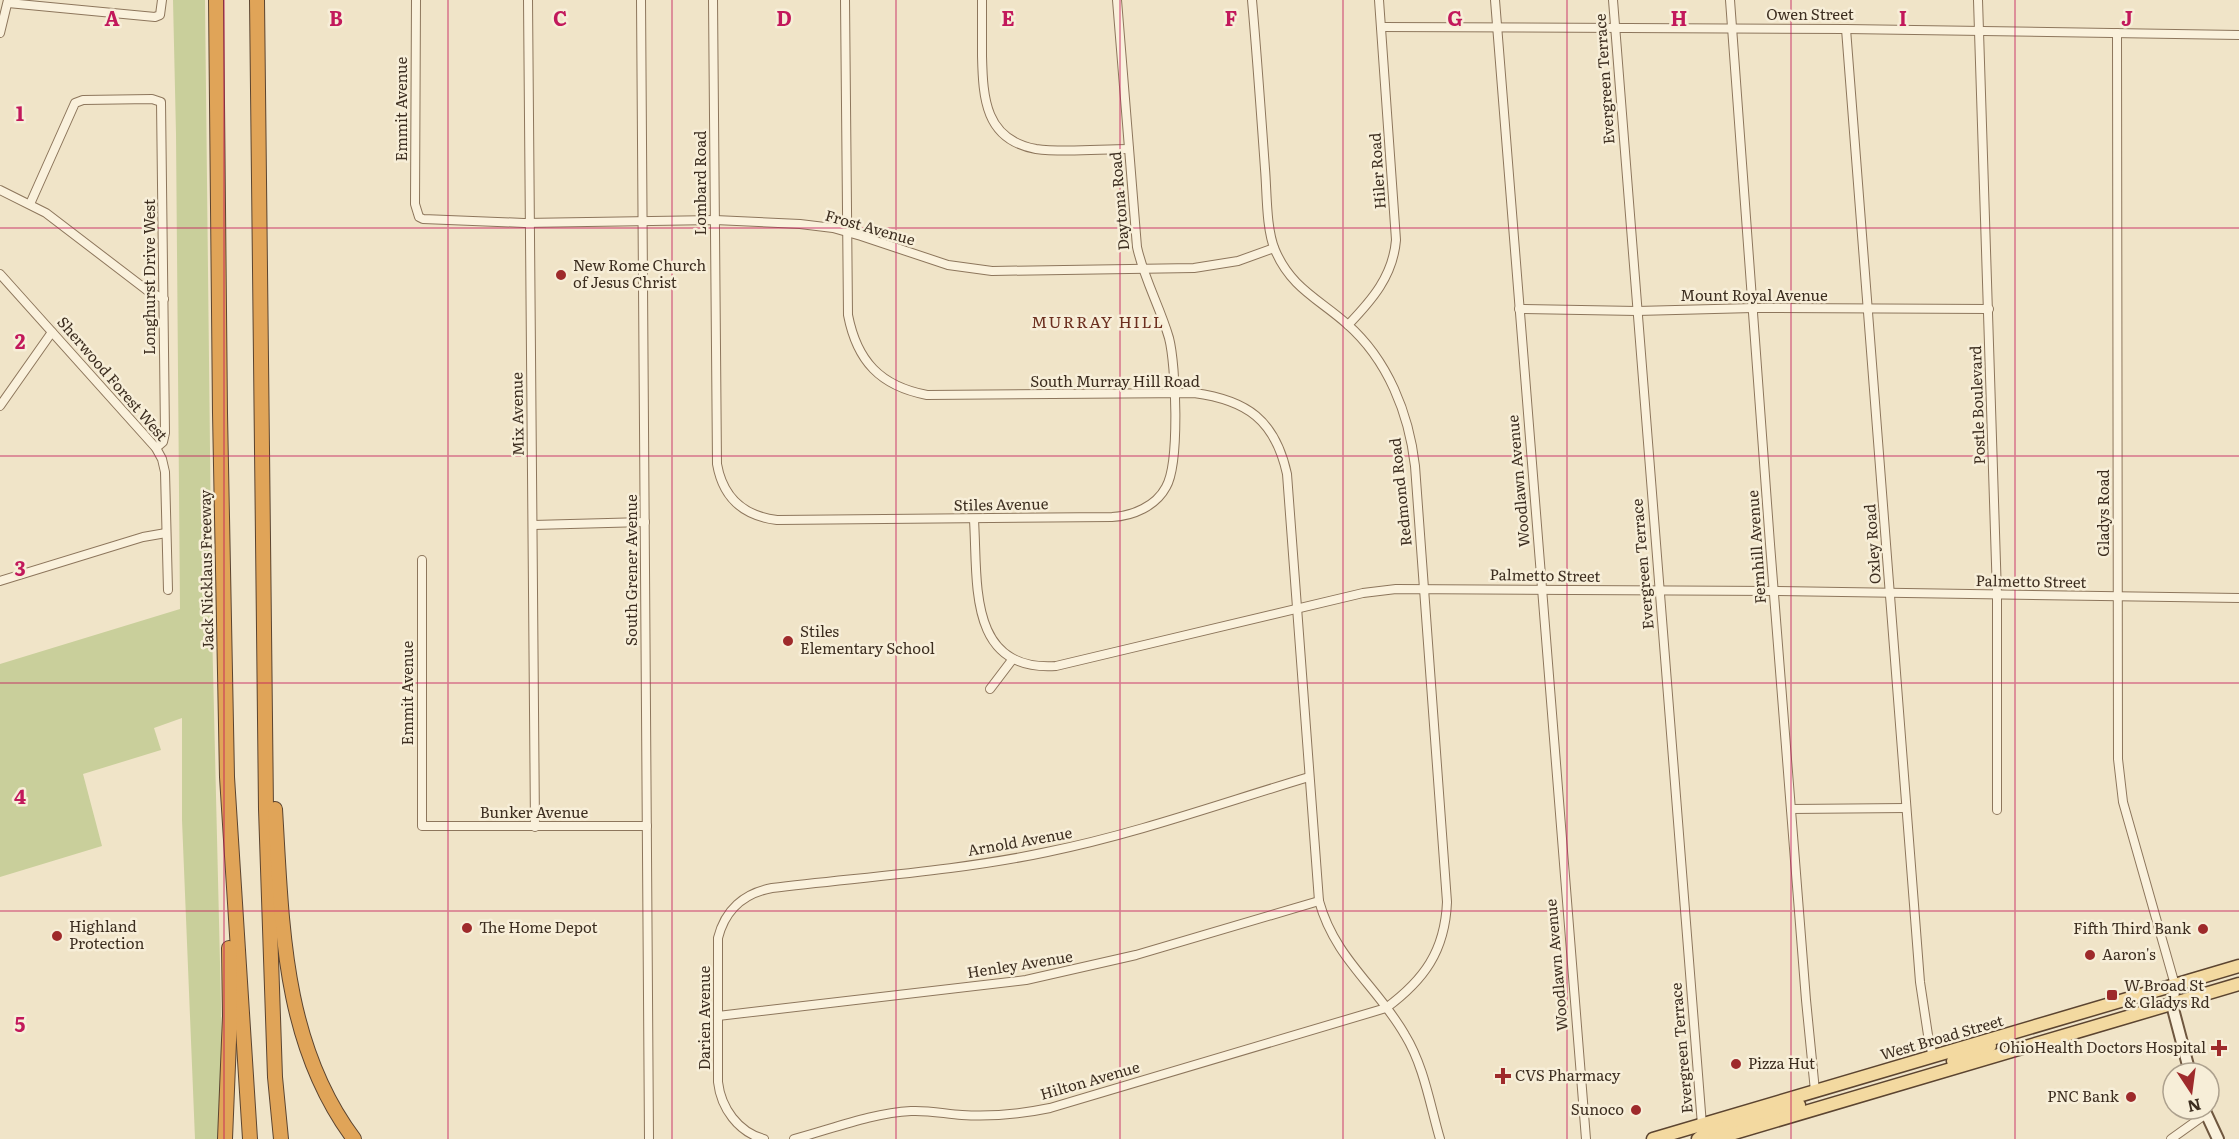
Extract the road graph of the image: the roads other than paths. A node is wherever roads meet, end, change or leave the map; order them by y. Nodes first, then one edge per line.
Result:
1 (162, 0) edge
2 (216, 0) edge
3 (257, 0) edge
4 (416, 0) edge
5 (528, 0) edge
6 (640, 0) edge
7 (713, 0) edge
8 (845, 0) edge
9 (982, 0) edge
10 (1117, 0) edge
11 (1252, 0) edge
12 (1379, 0) edge
13 (1495, 0) edge
14 (1613, 0) edge
15 (1730, 0) edge
16 (1978, 0) edge
17 (8, 2) edge
18 (1382, 27) junction
19 (1497, 27) junction
20 (1615, 27) junction
21 (1732, 28) junction
22 (1846, 29) junction
23 (1979, 31) junction
24 (0, 33) edge
25 (2117, 33) junction
26 (2239, 35) edge
27 (1129, 149) junction
28 (0, 190) edge
29 (30, 204) junction
30 (419, 217) joint
31 (715, 220) junction
32 (642, 222) junction
33 (530, 223) junction
34 (848, 233) junction
35 (1274, 249) junction
36 (1142, 270) junction
37 (0, 274) edge
38 (164, 299) junction
39 (1753, 308) junction
40 (1520, 309) junction
41 (1868, 309) junction
42 (1989, 309) junction
43 (1637, 311) junction
44 (1348, 325) junction
45 (52, 332) junction
46 (1174, 394) junction
47 (0, 406) edge
48 (156, 448) junction
49 (736, 504) joint
50 (974, 520) junction
51 (645, 522) junction
52 (533, 525) junction
53 (165, 533) junction
54 (422, 560) dead end
55 (0, 579) edge
56 (1424, 588) junction
57 (168, 590) dead end
58 (1542, 590) junction
59 (1659, 591) junction
60 (1774, 591) junction
61 (1890, 593) junction
62 (1997, 595) junction
63 (2118, 597) junction
64 (2239, 598) edge
65 (1297, 608) junction
66 (264, 635) junction
67 (1012, 660) junction
68 (990, 689) dead end
69 (227, 777) junction
70 (1309, 777) junction
71 (1906, 808) junction
72 (1791, 809) junction
73 (1997, 810) dead end
74 (422, 826) joint
75 (647, 826) junction
76 (535, 827) junction
77 (1319, 901) junction
78 (733, 908) joint
79 (2239, 966) edge
80 (2239, 984) edge
81 (2175, 985) junction
82 (2172, 1005) junction
83 (1386, 1008) junction
84 (718, 1016) junction
85 (2055, 1020) junction
86 (1933, 1057) junction
87 (2187, 1061) edge
88 (1926, 1077) junction
89 (1815, 1091) junction
90 (2193, 1121) edge
91 (2210, 1121) edge
92 (1702, 1125) junction
93 (225, 1139) edge
94 (249, 1139) edge
95 (281, 1139) edge
96 (354, 1139) edge
97 (649, 1139) edge
98 (764, 1139) edge
99 (794, 1139) edge
100 (1440, 1139) edge
101 (1586, 1139) edge
102 (1653, 1139) edge
103 (1698, 1139) edge
104 (1714, 1139) edge
105 (2171, 1139) edge
106 (2218, 1139) edge

1 - 17 street
2 - 69 highway, Jack Nicklaus Freeway
3 - 66 highway
4 - 30 street, Emmit Avenue
5 - 33 street, Mix Avenue
6 - 32 street, South Grener Avenue
7 - 31 street, Lombard Road
8 - 34 street, South Murray Hill Road
9 - 27 street
10 - 27 street, Daytona Road
11 - 35 street, Redmond Road
12 - 18 street, Hiler Road
13 - 19 street, Woodlawn Avenue
14 - 20 street, Evergreen Terrace
15 - 21 street, Fernhill Avenue
16 - 23 street, Postle Boulevard
17 - 24 street
18 - 19 street, Owen Street
18 - 44 street, Hiler Road
19 - 20 street, Owen Street
19 - 40 street, Woodlawn Avenue
20 - 21 street, Owen Street
20 - 43 street, Evergreen Terrace
21 - 22 street, Owen Street
21 - 39 street, Fernhill Avenue
22 - 23 street, Owen Street
22 - 41 street, Oxley Road
23 - 25 street, Owen Street
23 - 42 street, Postle Boulevard
25 - 26 street, Owen Street
25 - 63 street, Gladys Road
27 - 36 street, Daytona Road
28 - 29 street
29 - 38 street
29 - 38 street, Longhurst Drive West
30 - 33 street, Frost Avenue
31 - 32 street, Frost Avenue
31 - 34 street, Frost Avenue
31 - 49 street, Lombard Road
32 - 33 street, Frost Avenue
32 - 51 street, South Grener Avenue
33 - 52 street, Mix Avenue
34 - 36 street, Frost Avenue
34 - 46 street, South Murray Hill Road
35 - 36 street, Frost Avenue
35 - 44 street, Redmond Road
36 - 46 street, Daytona Road
37 - 45 street, Sherwood Forest West
38 - 48 street, Longhurst Drive West
39 - 41 street, Mount Royal Avenue
39 - 43 street, Mount Royal Avenue
39 - 60 street, Fernhill Avenue
40 - 43 street, Mount Royal Avenue
40 - 58 street, Woodlawn Avenue
41 - 42 street, Mount Royal Avenue
41 - 61 street, Oxley Road
42 - 62 street, Postle Boulevard
43 - 59 street, Evergreen Terrace
44 - 56 street, Redmond Road
45 - 47 street
45 - 48 street, Sherwood Forest West
46 - 50 street, Stiles Avenue
46 - 65 street, South Murray Hill Road
48 - 53 street, Sherwood Forest West
49 - 50 street, Stiles Avenue
50 - 67 street
51 - 52 street
51 - 75 street, South Grener Avenue
52 - 76 street, Mix Avenue
53 - 55 street
53 - 57 street, Sherwood Forest West
54 - 74 street, Emmit Avenue
56 - 58 street, Palmetto Street
56 - 65 street, Palmetto Street
56 - 83 street, Redmond Road
58 - 59 street, Palmetto Street
58 - 101 street, Woodlawn Avenue
59 - 60 street, Palmetto Street
59 - 92 street, Evergreen Terrace
60 - 61 street, Palmetto Street
60 - 72 street, Fernhill Avenue
61 - 62 street, Palmetto Street
61 - 71 street, Oxley Road
62 - 63 street, Palmetto Street
62 - 73 street, Postle Boulevard
63 - 64 street, Palmetto Street
63 - 81 street, Gladys Road
65 - 67 street, Palmetto Street
65 - 70 street, South Murray Hill Road
66 - 95 highway
66 - 96 highway
67 - 68 street
69 - 93 highway
69 - 94 highway, Jack Nicklaus Freeway
70 - 77 street, South Murray Hill Road
70 - 78 street, Arnold Avenue
71 - 72 street
71 - 86 street, Oxley Road
72 - 89 street, Fernhill Avenue
74 - 76 street, Bunker Avenue
75 - 76 street, Bunker Avenue
75 - 97 street, South Grener Avenue
77 - 83 street, South Murray Hill Road
77 - 84 street, Henley Avenue
78 - 84 street, Darien Avenue
79 - 81 main road, West Broad Street
80 - 82 main road
81 - 82 street
81 - 85 main road, West Broad Street
82 - 87 street
82 - 88 main road
83 - 99 street, Hilton Avenue
83 - 100 street, South Murray Hill Road
84 - 98 street, Darien Avenue
85 - 86 main road, West Broad Street
85 - 88 main road
86 - 89 main road, West Broad Street
88 - 104 main road
89 - 92 main road, West Broad Street
89 - 103 main road
90 - 105 street
91 - 106 street
92 - 102 main road, West Broad Street

